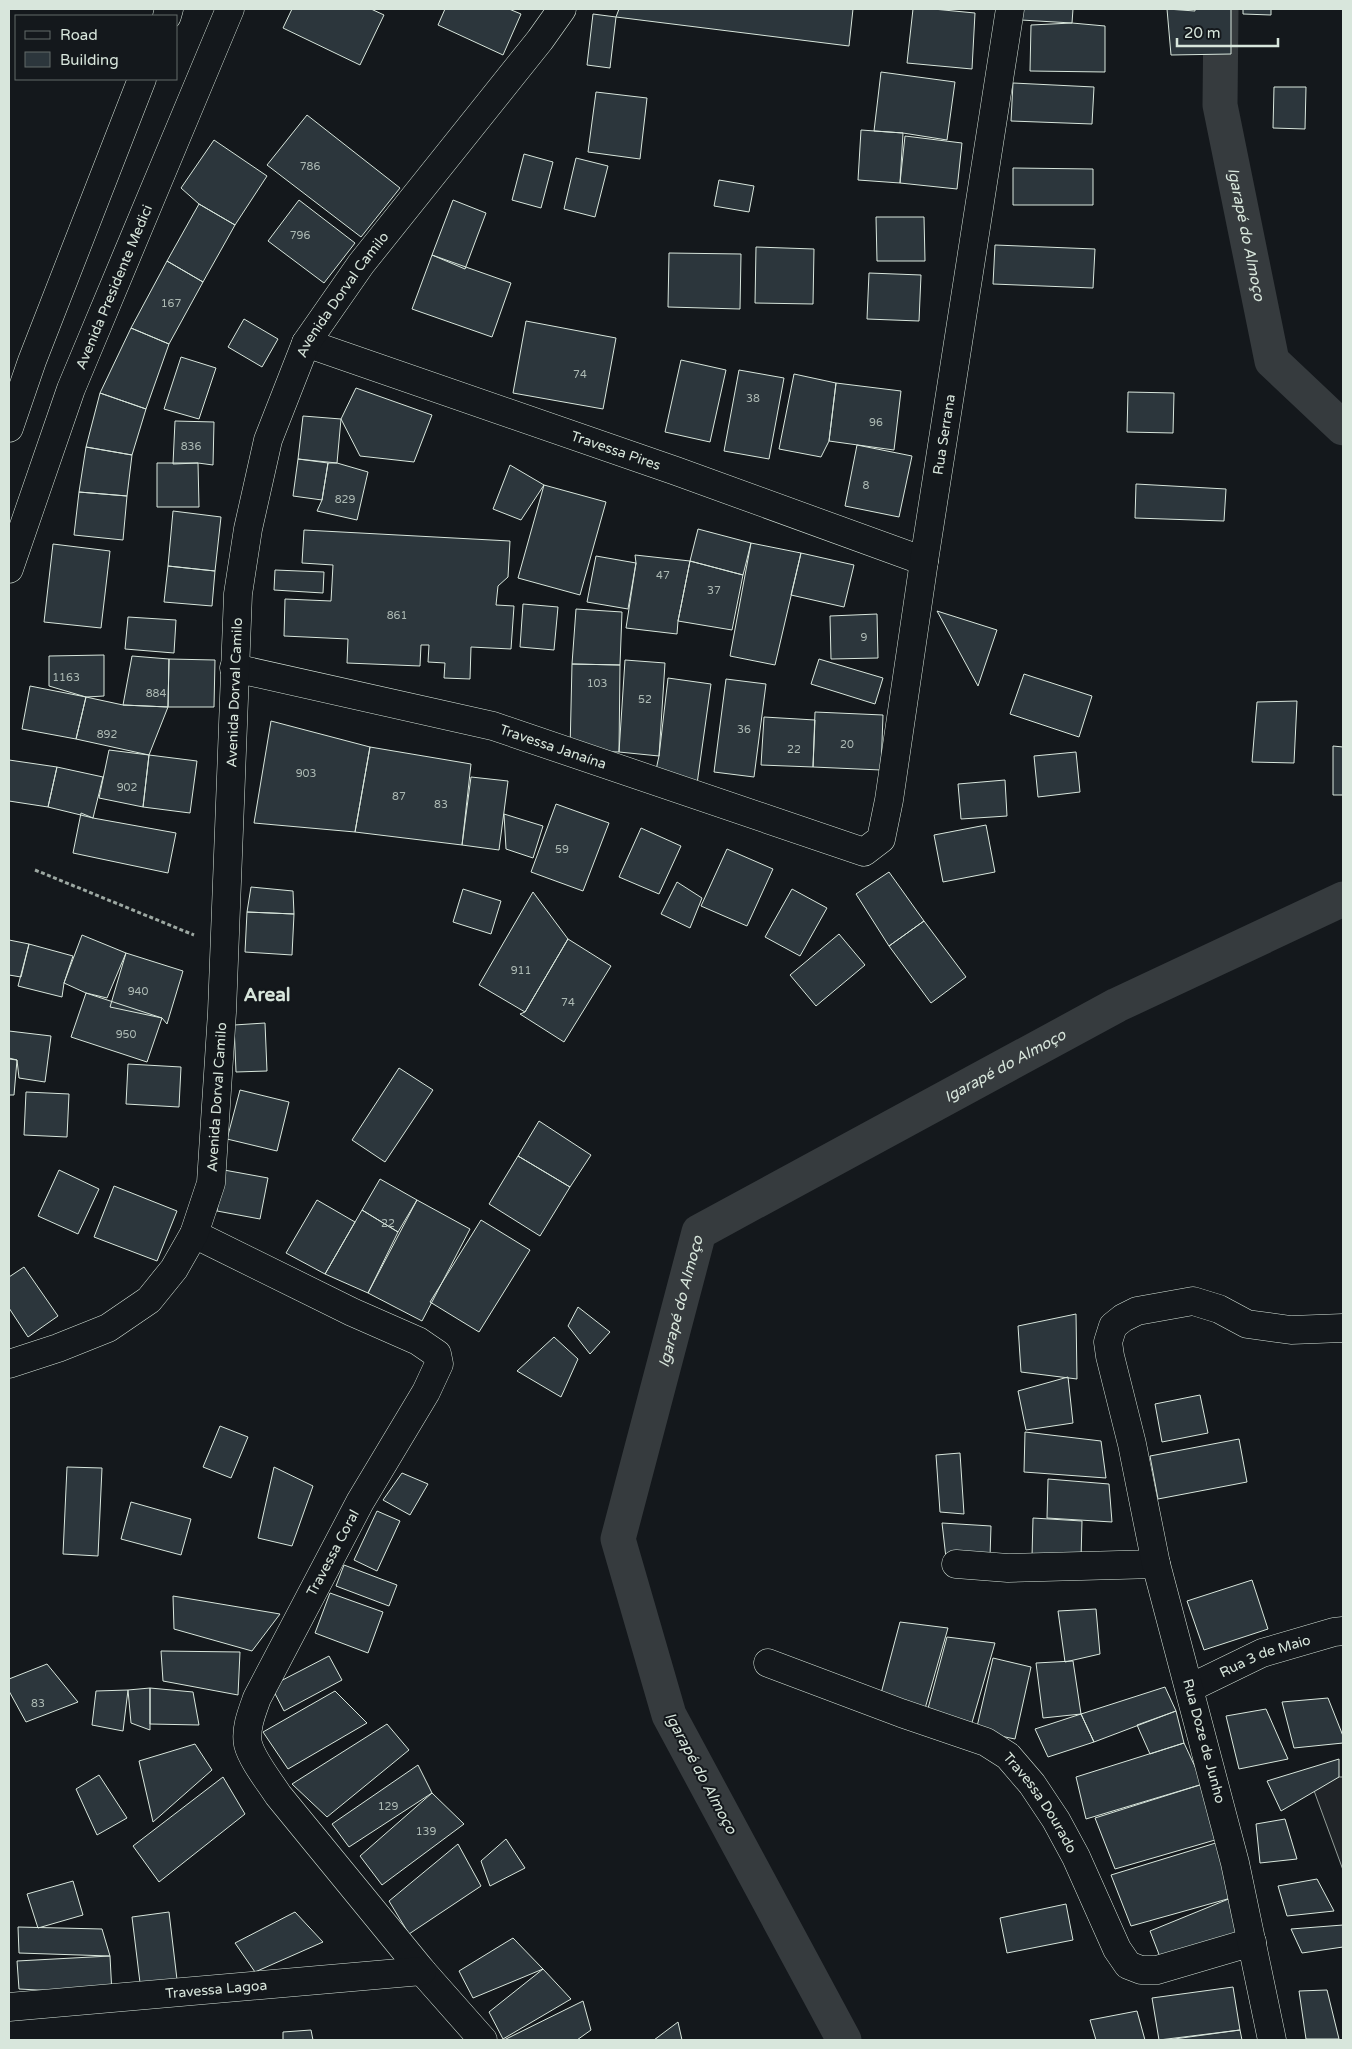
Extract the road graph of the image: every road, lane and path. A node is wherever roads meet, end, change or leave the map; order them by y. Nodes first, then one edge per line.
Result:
1 (230, 9) edge
2 (562, 9) edge
3 (1010, 9) edge
4 (142, 80) edge
5 (306, 343) junction
6 (9, 428) edge
7 (924, 561) junction
8 (9, 569) edge
9 (234, 668) junction
10 (864, 852) joint
11 (35, 870) dead end
12 (224, 948) junction
13 (194, 1234) junction
14 (1343, 1328) edge
15 (9, 1364) edge
16 (956, 1564) dead end
17 (1156, 1564) junction
18 (1343, 1631) edge
19 (768, 1663) dead end
20 (1190, 1688) junction
21 (1252, 1942) junction
22 (422, 1971) junction
23 (9, 2007) edge
24 (483, 2040) edge
25 (1272, 2040) edge

1 - 8 street, Avenida Presidente Medici
2 - 5 street, Avenida Dorval Camilo
3 - 7 street, Rua Serrana
4 - 6 street
5 - 7 street, Travessa Pires
5 - 9 street, Avenida Dorval Camilo
7 - 10 street, Rua Serrana
9 - 10 street, Travessa Janaína
9 - 12 street, Avenida Dorval Camilo
11 - 12 path
12 - 13 street, Avenida Dorval Camilo
13 - 15 street, Avenida Dorval Camilo
13 - 22 street, Travessa Coral
14 - 17 street, Rua Doze de Junho
16 - 17 street
17 - 20 street, Rua Doze de Junho
18 - 20 street, Rua 3 de Maio
19 - 21 street, Travessa Dourado
20 - 21 street, Rua Doze de Junho
21 - 25 street, Rua Doze de Junho
22 - 23 street, Travessa Lagoa
22 - 24 street, Travessa Coral

